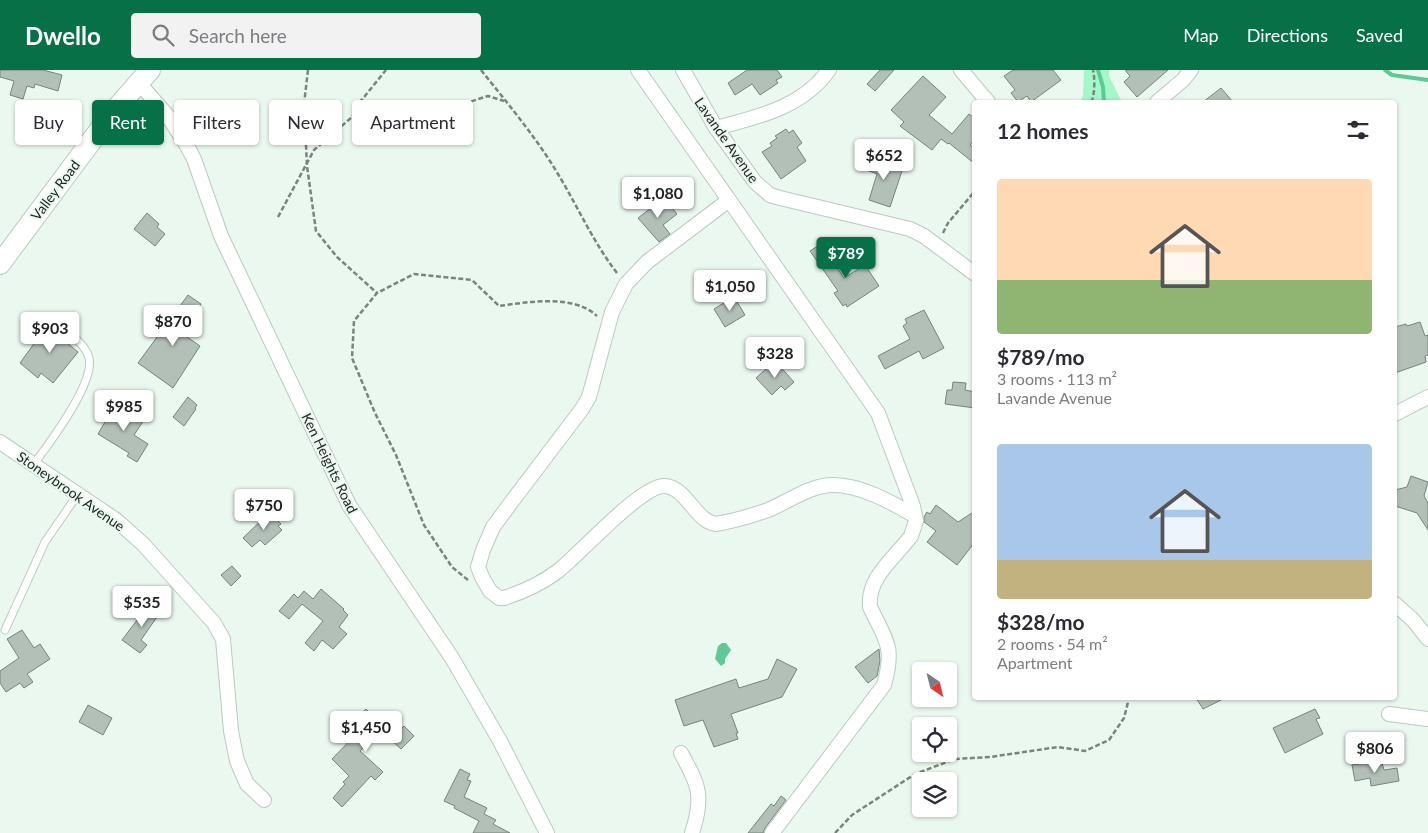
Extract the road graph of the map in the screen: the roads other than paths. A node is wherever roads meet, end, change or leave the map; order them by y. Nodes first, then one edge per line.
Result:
1 (638, 70) edge
2 (683, 70) edge
3 (829, 70) edge
4 (961, 70) edge
5 (1191, 70) edge
6 (144, 76) edge
7 (986, 100) edge
8 (1159, 100) edge
9 (716, 128) junction
10 (729, 200) junction
11 (0, 264) edge
12 (972, 272) edge
13 (73, 336) dead end
14 (1428, 397) edge
15 (1397, 413) edge
16 (0, 442) edge
17 (34, 464) junction
18 (78, 494) junction
19 (915, 516) junction
20 (1397, 606) edge
21 (5, 630) dead end
22 (1428, 639) edge
23 (1390, 714) dead end
24 (1428, 719) edge
25 (681, 752) dead end
26 (264, 800) dead end
27 (547, 833) edge
28 (692, 833) edge
29 (772, 833) edge

1 - 10 street
2 - 9 street, Lavande Avenue
3 - 9 street
4 - 7 street
5 - 8 street
6 - 11 street, Valley Road
6 - 27 street, Ken Heights Road
9 - 12 street, Lavande Avenue
10 - 19 street
10 - 19 street
13 - 17 lane
14 - 15 street
16 - 17 street, Stoneybrook Avenue
17 - 18 street, Stoneybrook Avenue
18 - 21 lane
18 - 26 street, Stoneybrook Avenue
19 - 29 street
20 - 22 street
23 - 24 street
25 - 28 street

